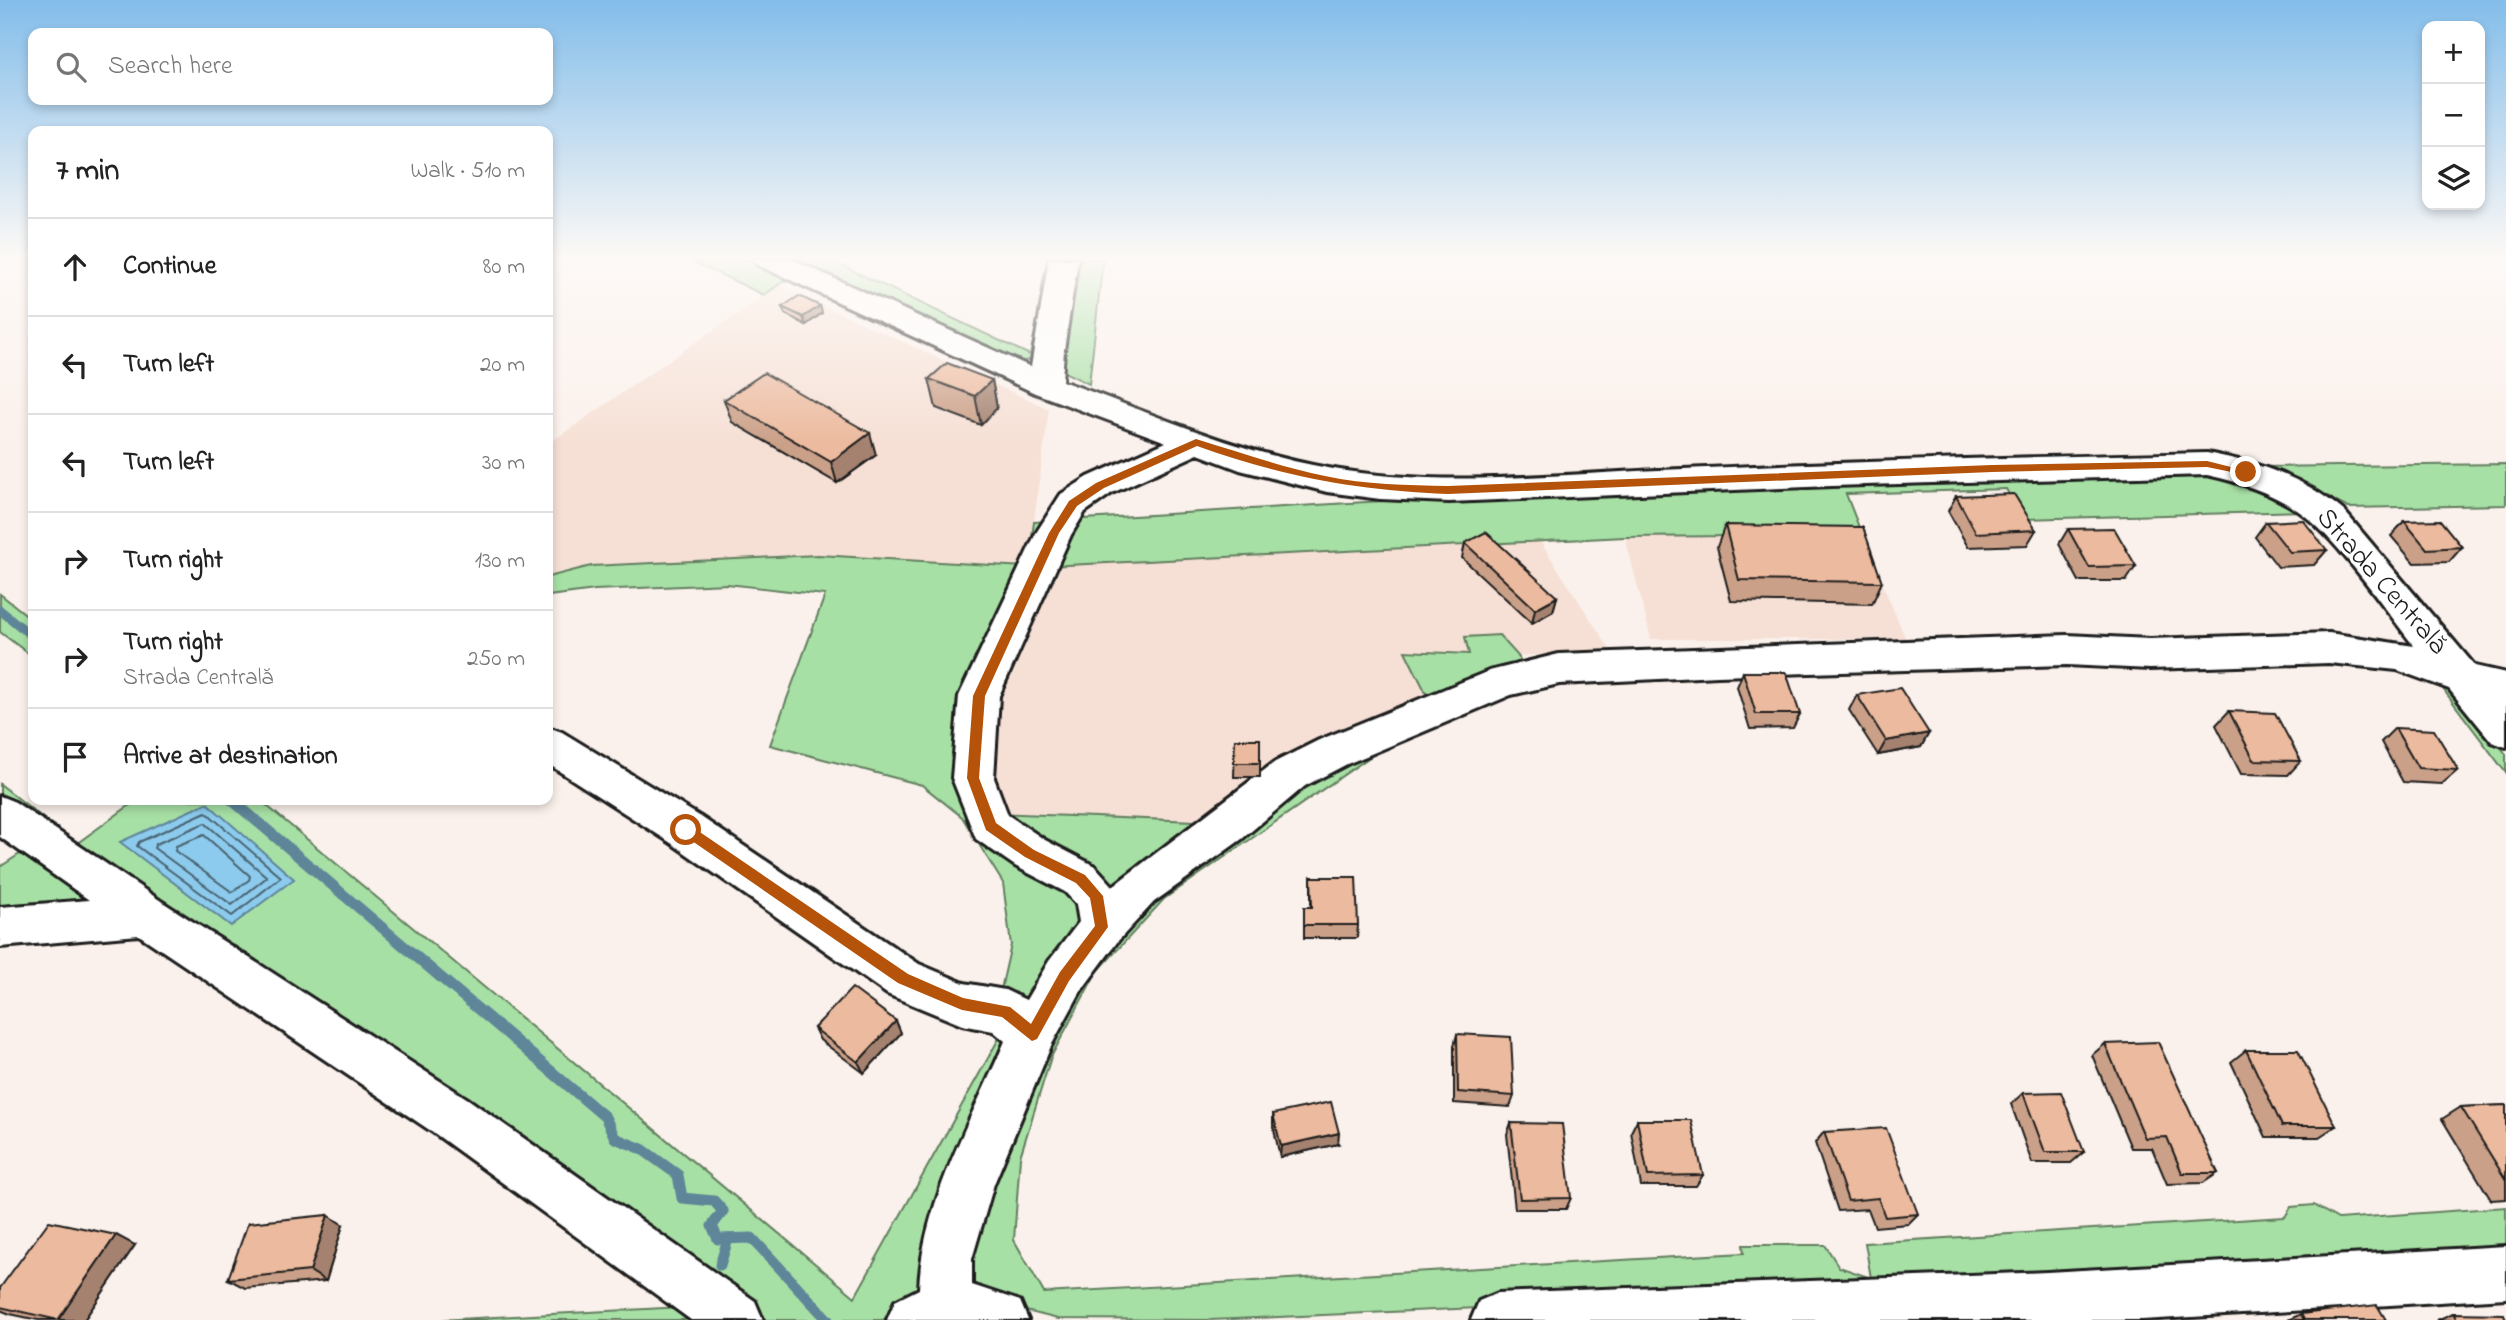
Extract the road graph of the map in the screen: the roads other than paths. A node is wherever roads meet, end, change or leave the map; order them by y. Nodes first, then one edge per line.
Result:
1 (904, 321) edge
2 (1053, 321) edge
3 (1046, 386) junction
4 (1196, 442) junction
5 (2465, 679) junction
6 (2506, 688) edge
7 (2506, 731) edge
8 (553, 746) edge
9 (0, 814) edge
10 (145, 915) junction
11 (0, 927) edge
12 (1102, 927) junction
13 (1032, 1034) junction
14 (2506, 1272) edge
15 (2051, 1310) edge
16 (930, 1312) edge
17 (736, 1320) edge
18 (1001, 1320) edge
19 (1498, 1320) edge

1 - 3 street, Strada Centrală
2 - 3 street
3 - 4 street, Strada Centrală
4 - 5 street, Strada Centrală
4 - 12 street
5 - 6 street
5 - 7 street, Strada Centrală
5 - 12 street
8 - 13 street
9 - 10 street
10 - 11 street
10 - 17 street
12 - 13 street
13 - 16 street
14 - 15 street
15 - 19 street
16 - 18 street

